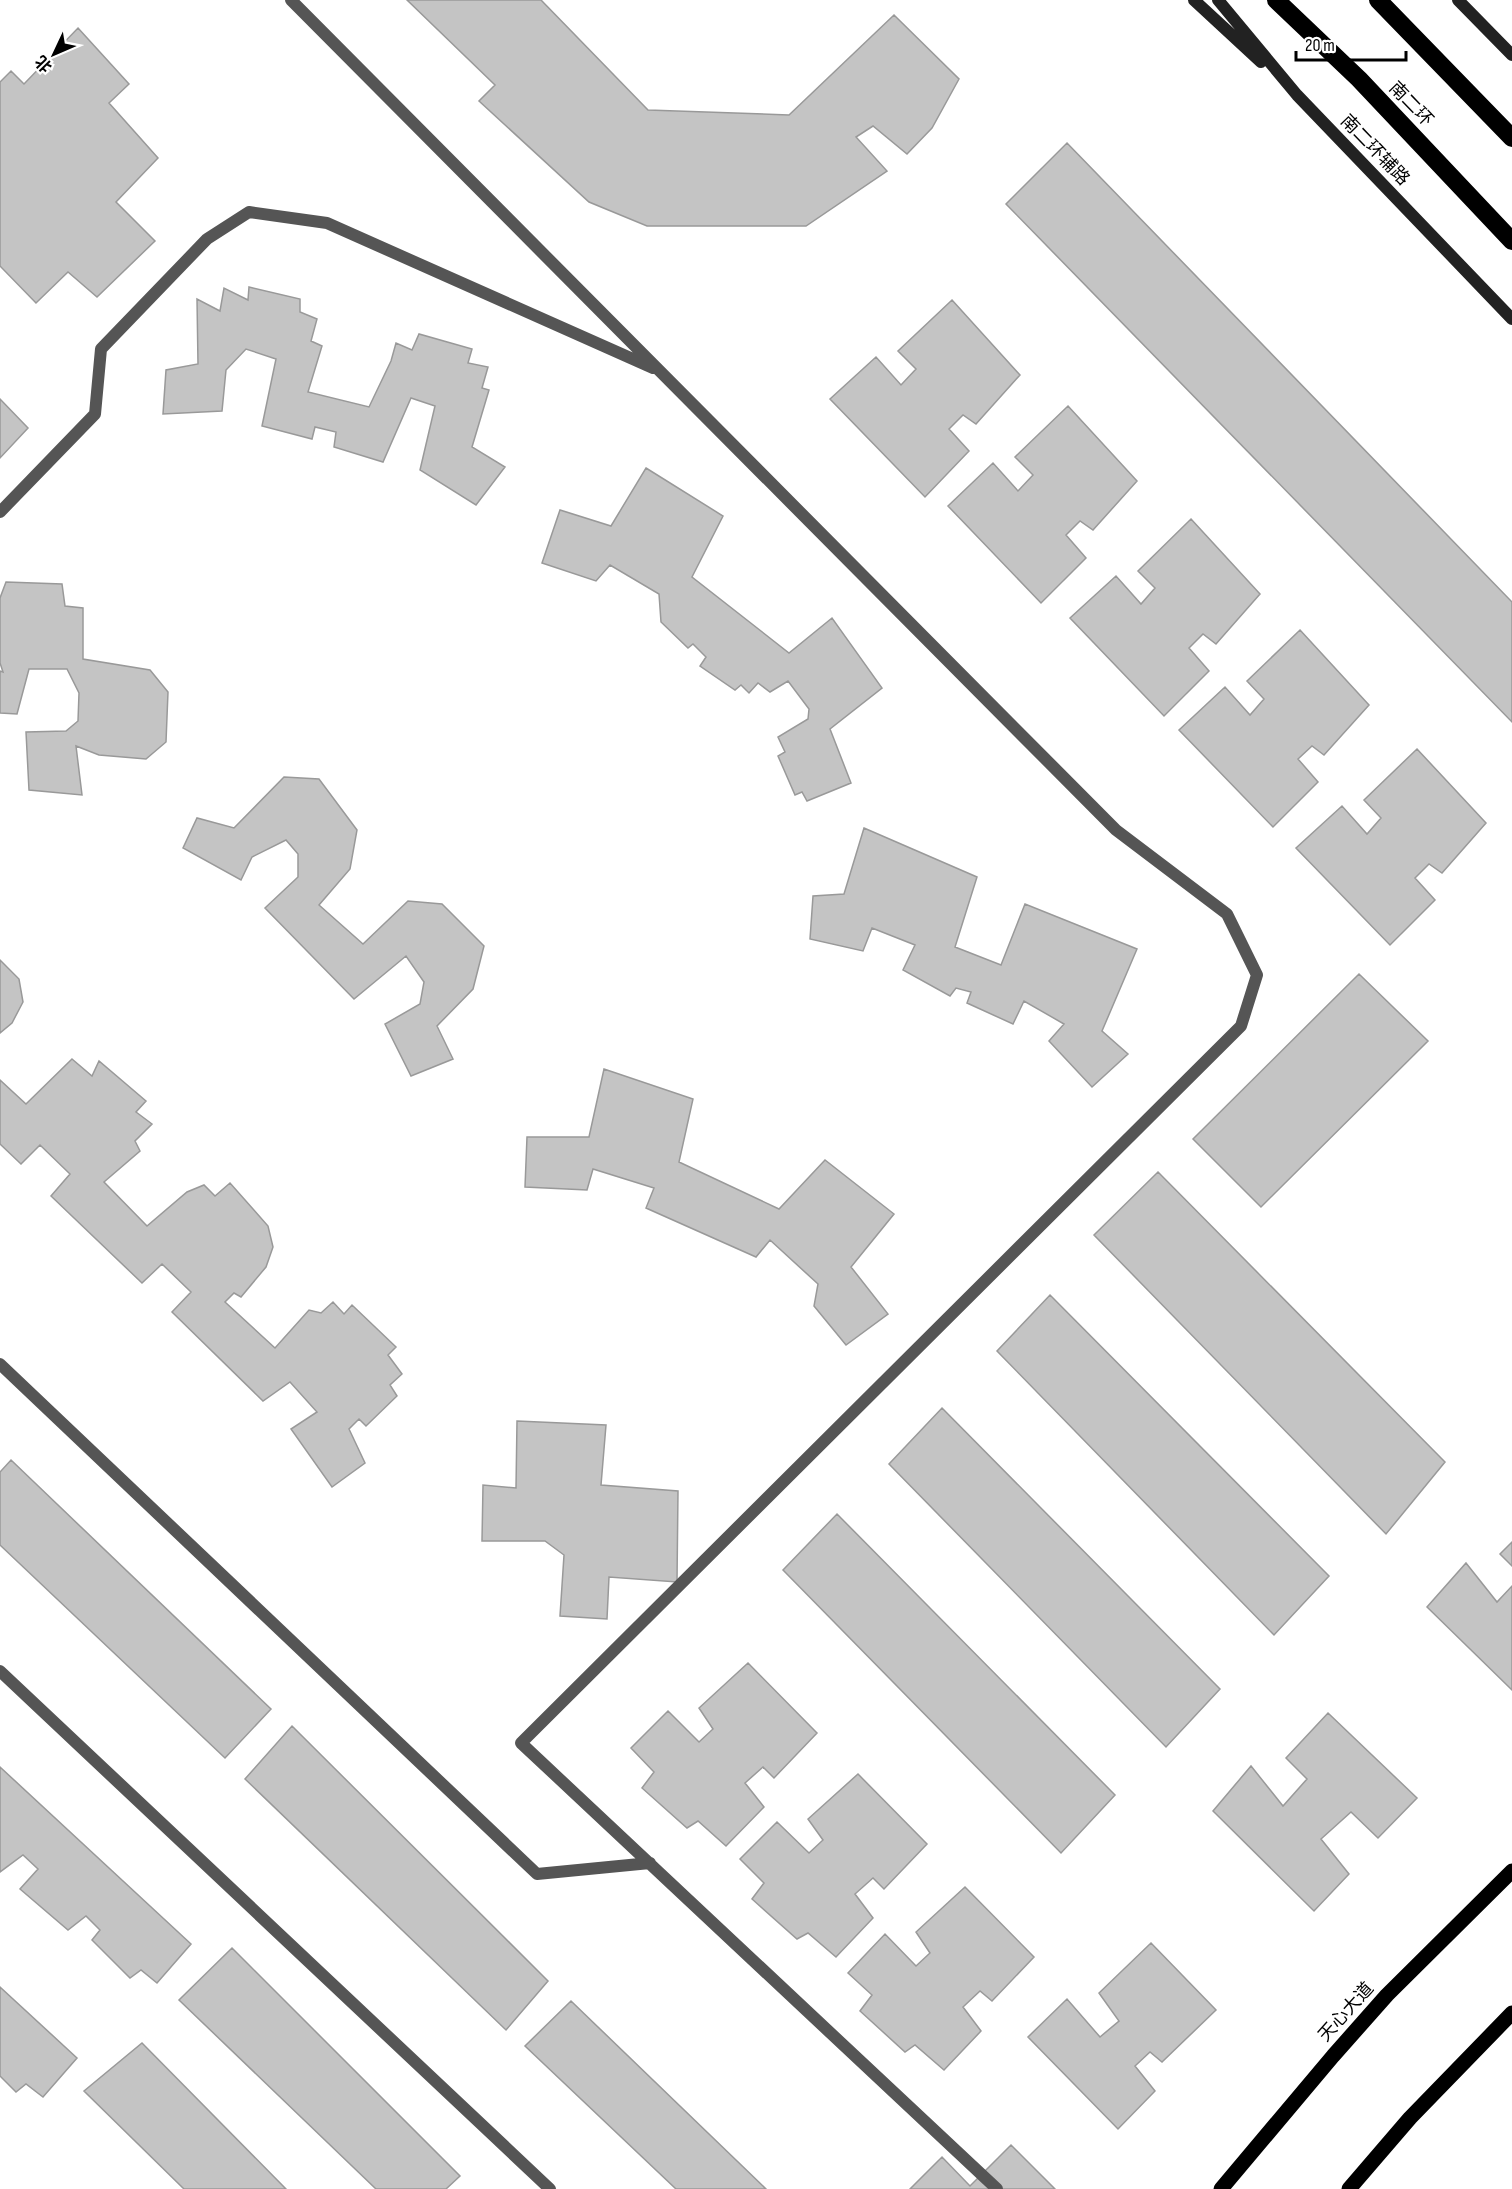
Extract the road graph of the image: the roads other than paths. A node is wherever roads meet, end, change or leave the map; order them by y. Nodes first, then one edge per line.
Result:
1 (291, 0) edge
2 (1194, 0) edge
3 (1218, 0) edge
4 (1276, 0) edge
5 (1378, 0) edge
6 (1458, 0) edge
7 (1512, 55) edge
8 (1297, 95) junction
9 (1512, 138) edge
10 (1512, 241) edge
11 (1512, 319) edge
12 (660, 371) junction
13 (0, 512) edge
14 (0, 1364) edge
15 (0, 1671) edge
16 (650, 1863) junction
17 (1512, 1871) edge
18 (1512, 2013) edge
19 (550, 2189) edge
20 (997, 2189) edge
21 (1221, 2189) edge
22 (1349, 2189) edge

1 - 12 street
2 - 8 main road
3 - 8 main road, 南二环辅路
4 - 10 highway, 南二环
5 - 9 highway
6 - 7 main road
8 - 11 main road, 南二环辅路
12 - 13 street
12 - 16 street
14 - 16 street
15 - 19 street
16 - 20 street
17 - 21 main road, 天心大道
18 - 22 main road

